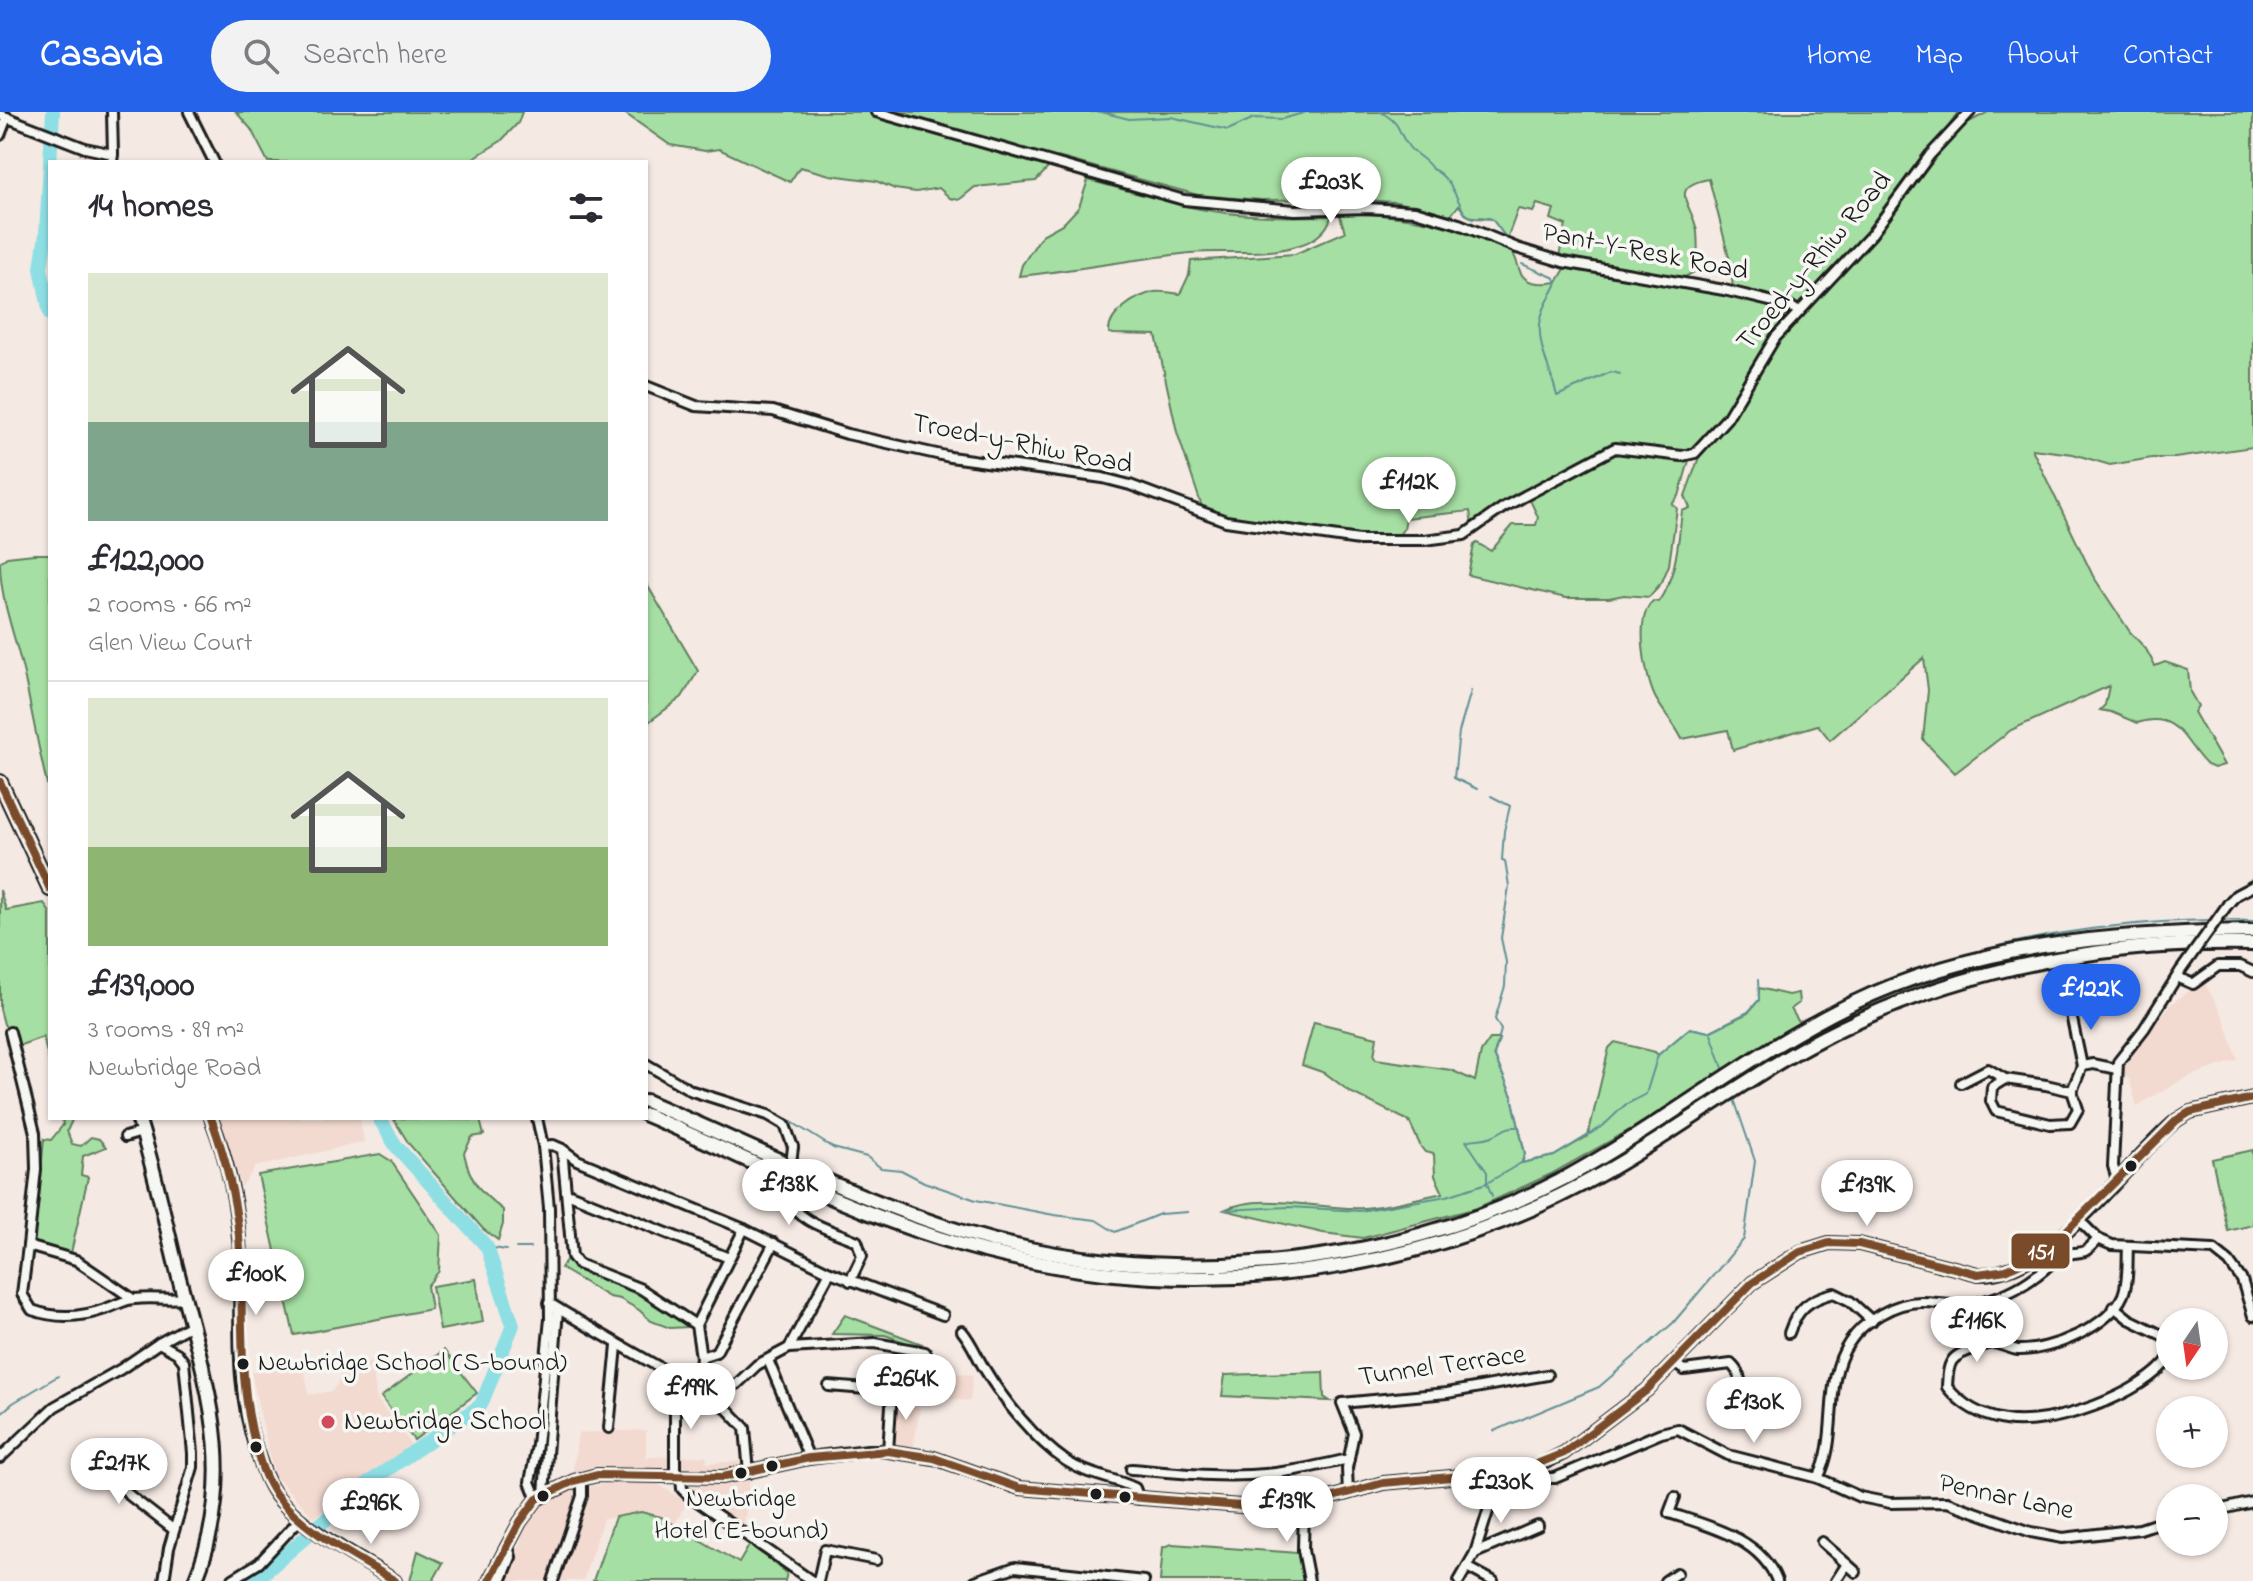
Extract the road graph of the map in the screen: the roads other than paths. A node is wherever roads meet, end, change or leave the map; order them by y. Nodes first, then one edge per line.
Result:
1 (112, 112) edge
2 (189, 112) edge
3 (876, 112) edge
4 (1971, 113) edge
5 (4, 116) edge
6 (0, 135) edge
7 (113, 158) edge
8 (213, 160) edge
9 (1799, 312) junction
10 (648, 387) edge
11 (0, 782) edge
12 (48, 885) edge
13 (2253, 886) edge
14 (2253, 931) edge
15 (2253, 944) edge
16 (2253, 972) edge
17 (2179, 973) junction
18 (2069, 1005) dead end
19 (10, 1032) dead end
20 (648, 1065) edge
21 (2082, 1066) junction
22 (2117, 1069) junction
23 (2005, 1079) junction
24 (1961, 1083) dead end
25 (2072, 1091) junction
26 (2253, 1098) edge
27 (648, 1102) edge
28 (648, 1116) edge
29 (212, 1120) edge
30 (537, 1120) edge
31 (141, 1124) edge
32 (125, 1137) dead end
33 (543, 1146) junction
34 (562, 1149) junction
35 (2117, 1180) junction
36 (567, 1193) junction
37 (2079, 1220) junction
38 (744, 1229) junction
39 (2098, 1239) junction
40 (774, 1243) junction
41 (28, 1246) junction
42 (2128, 1246) junction
43 (729, 1258) junction
44 (830, 1272) junction
45 (850, 1281) junction
46 (184, 1298) junction
47 (133, 1299) junction
48 (549, 1303) junction
49 (2114, 1307) junction
50 (558, 1309) junction
51 (943, 1315) dead end
52 (2253, 1316) edge
53 (1872, 1321) junction
54 (191, 1325) junction
55 (696, 1325) junction
56 (962, 1331) dead end
57 (2156, 1332) edge
58 (1789, 1333) dead end
59 (159, 1343) junction
60 (617, 1346) junction
61 (789, 1348) junction
62 (925, 1352) dead end
63 (701, 1357) junction
64 (768, 1360) junction
65 (1675, 1364) junction
66 (2156, 1370) edge
67 (1547, 1375) dead end
68 (678, 1377) junction
69 (829, 1386) dead end
70 (698, 1389) junction
71 (892, 1391) junction
72 (915, 1393) dead end
73 (714, 1395) junction
74 (1717, 1398) dead end
75 (609, 1428) dead end
76 (111, 1450) dead end
77 (888, 1451) junction
78 (0, 1458) edge
79 (809, 1458) junction
80 (1349, 1459) junction
81 (1131, 1469) dead end
82 (1519, 1471) junction
83 (749, 1473) junction
84 (1500, 1473) junction
85 (678, 1477) junction
86 (582, 1478) junction
87 (1818, 1478) junction
88 (1348, 1493) junction
89 (540, 1496) junction
90 (1675, 1497) dead end
91 (1139, 1499) junction
92 (2253, 1502) edge
93 (1304, 1505) junction
94 (2228, 1508) edge
95 (1669, 1513) junction
96 (303, 1521) junction
97 (1666, 1524) dead end
98 (2156, 1524) edge
99 (1538, 1526) dead end
100 (174, 1530) junction
101 (1822, 1542) dead end
102 (507, 1547) junction
103 (1475, 1553) junction
104 (876, 1560) dead end
105 (1847, 1564) junction
106 (1469, 1568) junction
107 (1856, 1572) dead end
108 (1677, 1573) dead end
109 (233, 1579) edge
110 (164, 1581) edge
111 (195, 1581) edge
112 (395, 1581) edge
113 (489, 1581) edge
114 (500, 1581) edge
115 (553, 1581) edge
116 (815, 1581) edge
117 (975, 1581) edge
118 (1144, 1581) edge
119 (1309, 1581) edge
120 (1459, 1581) edge
121 (1493, 1581) edge
122 (1665, 1581) edge
123 (1777, 1581) edge
124 (1836, 1581) edge

1 - 7 street
2 - 8 street
3 - 9 street, Pant-Y-Resk Road
4 - 9 street, Troed-y-Rhiw Road
5 - 6 street
5 - 7 street
9 - 10 street, Troed-y-Rhiw Road
11 - 12 main road
13 - 17 street, bridge
14 - 27 main road
15 - 28 main road
16 - 17 street
17 - 22 street
18 - 21 street
19 - 41 street
20 - 45 street, bridge
21 - 22 street
21 - 25 street
22 - 35 street
23 - 24 street
23 - 25 street
23 - 25 street
26 - 35 street
29 - 96 street
30 - 33 street
31 - 32 street
31 - 46 main road
33 - 34 street
33 - 48 street
34 - 36 street
34 - 38 street
35 - 37 street
36 - 43 street
36 - 55 street
37 - 39 street
37 - 65 street
38 - 40 street
38 - 43 street
39 - 42 street
39 - 53 street
40 - 44 street
40 - 63 street
41 - 47 street
41 - 47 street
42 - 49 street
42 - 52 street
43 - 55 street
44 - 45 street
44 - 61 street
45 - 51 street
46 - 47 street
46 - 54 main road
48 - 50 street
48 - 89 street
49 - 57 street
49 - 66 street
50 - 60 street
50 - 89 street
53 - 58 street
53 - 87 street
54 - 59 street
54 - 111 main road
55 - 63 street
56 - 91 street
59 - 78 street
59 - 100 street
60 - 68 street
60 - 75 street
61 - 62 street
61 - 64 street
63 - 70 street
64 - 73 street
64 - 79 street
65 - 74 street
65 - 82 street
67 - 80 street, Tunnel Terrace
68 - 70 street
68 - 85 street
69 - 71 street
70 - 73 street
71 - 72 street
71 - 77 street
73 - 83 street
76 - 100 street
77 - 79 street
77 - 91 street
79 - 83 street
80 - 81 street
80 - 88 street
82 - 84 street
82 - 87 street, Pennar Lane
83 - 85 street
84 - 88 street
84 - 103 street
85 - 86 street
85 - 116 street
86 - 89 street
86 - 115 street
87 - 98 street, Pennar Lane
88 - 93 street
89 - 102 street
90 - 95 street
91 - 93 street
92 - 94 street
93 - 119 street
95 - 97 street
95 - 123 street
96 - 109 street
96 - 112 street
99 - 103 street
100 - 110 street
101 - 105 street
102 - 113 street
102 - 114 street
103 - 106 street
104 - 116 street
105 - 107 street
105 - 124 street
106 - 120 street
106 - 121 street
108 - 122 street
117 - 118 street

